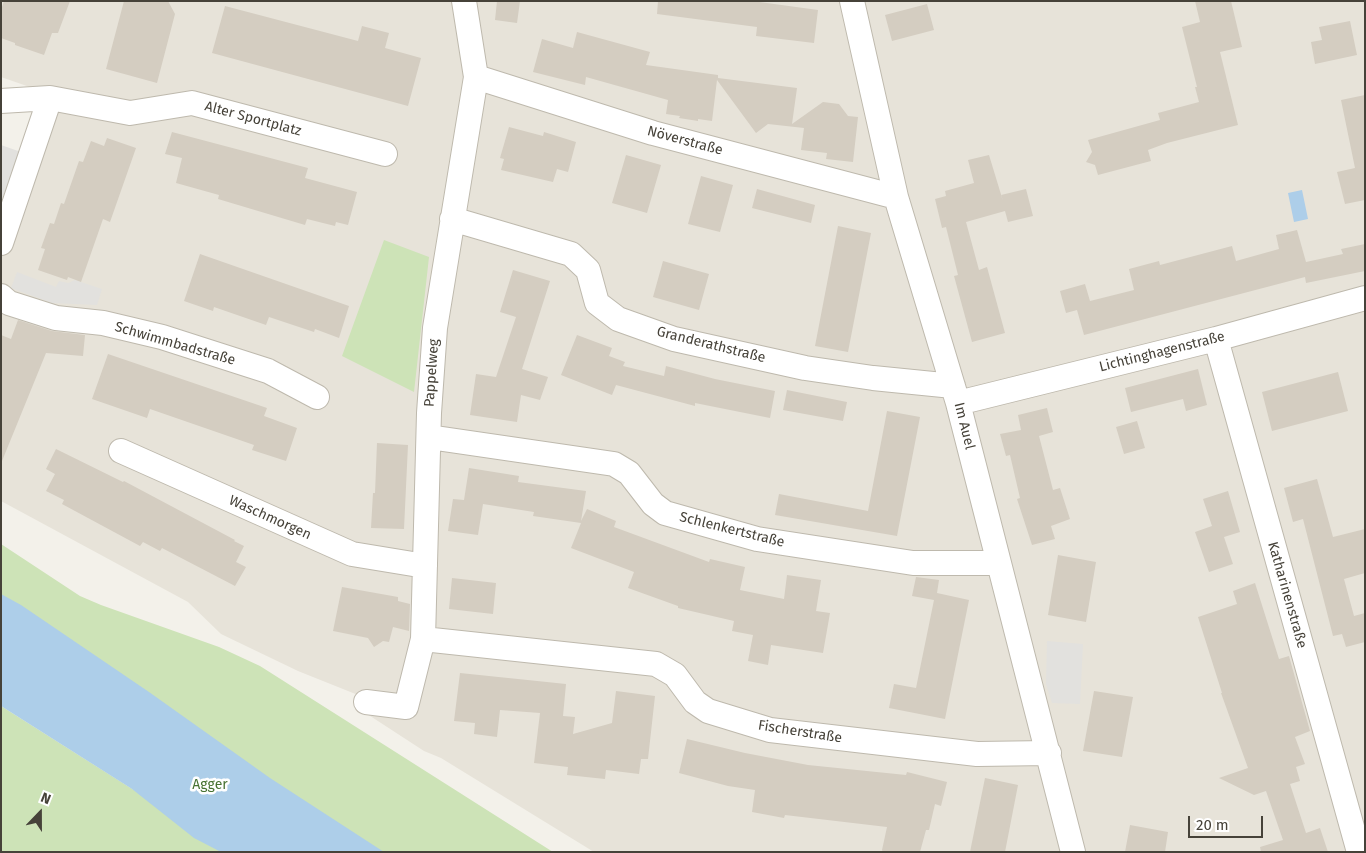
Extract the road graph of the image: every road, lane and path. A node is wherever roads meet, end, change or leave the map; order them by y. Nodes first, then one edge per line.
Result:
1 (464, 1) edge
2 (852, 1) edge
3 (476, 77) junction
4 (50, 98) junction
5 (1, 101) edge
6 (385, 154) dead end
7 (896, 197) junction
8 (452, 219) junction
9 (1, 243) edge
10 (1, 296) edge
11 (1365, 298) edge
12 (1216, 339) junction
13 (955, 394) junction
14 (317, 397) dead end
15 (429, 437) junction
16 (121, 451) dead end
17 (998, 563) junction
18 (425, 566) junction
19 (423, 639) junction
20 (366, 702) dead end
21 (1049, 753) junction
22 (1073, 852) edge
23 (1359, 852) edge

1 - 3 street, Pappelweg
2 - 7 street, Im Auel
3 - 7 street, Növerstraße
3 - 8 street, Pappelweg
4 - 5 street, Alter Sportplatz
4 - 6 street, Alter Sportplatz
4 - 9 street
7 - 13 street, Im Auel
8 - 13 street, Granderathstraße
8 - 15 street, Pappelweg
10 - 14 street, Schwimmbadstraße
11 - 12 street, Lichtinghagenstraße
12 - 13 street, Lichtinghagenstraße
12 - 23 street, Katharinenstraße
13 - 17 street, Im Auel
15 - 17 street, Schlenkertstraße
15 - 18 street, Pappelweg
16 - 18 street, Waschmorgen
17 - 21 street, Im Auel
18 - 19 street, Pappelweg
19 - 20 street, Pappelweg
19 - 21 street, Fischerstraße
21 - 22 street, Im Auel

